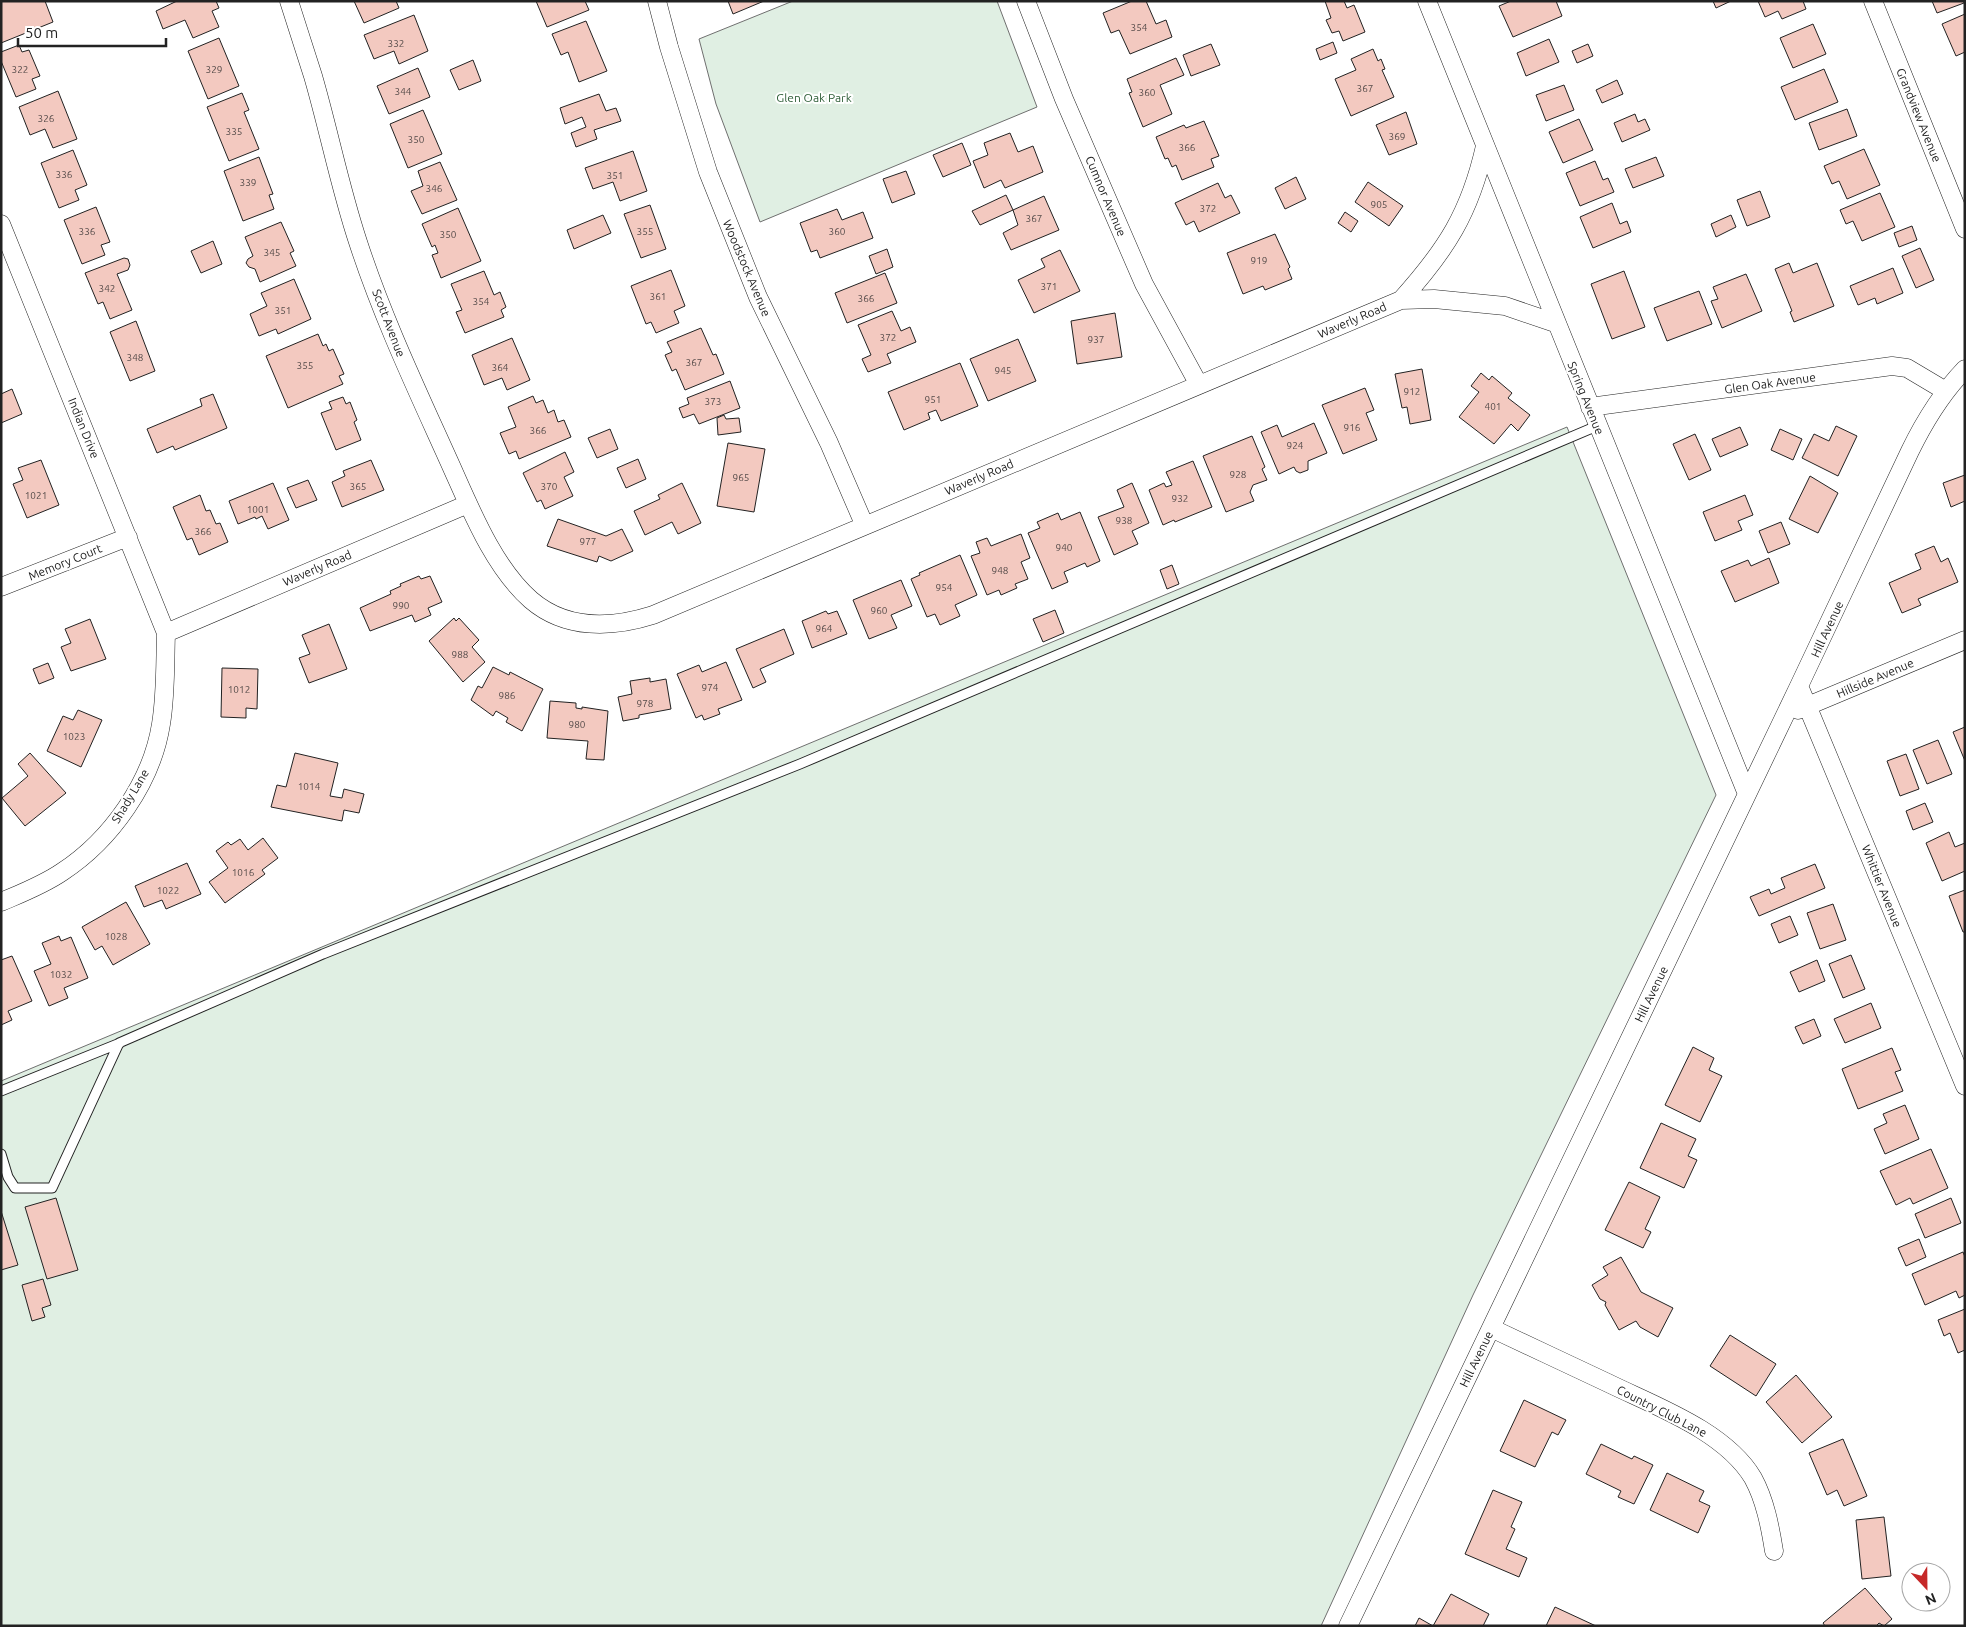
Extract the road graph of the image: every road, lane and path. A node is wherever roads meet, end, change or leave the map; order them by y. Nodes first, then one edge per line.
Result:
1 (289, 1) edge
2 (657, 1) edge
3 (1026, 1) edge
4 (1427, 1) edge
5 (1873, 1) edge
6 (1485, 146) junction
7 (1, 224) edge
8 (1965, 230) edge
9 (1401, 300) junction
10 (1555, 323) junction
11 (1965, 369) edge
12 (1199, 385) junction
13 (1944, 390) junction
14 (1590, 407) junction
15 (1597, 426) junction
16 (468, 504) junction
17 (864, 524) junction
18 (128, 536) junction
19 (1, 587) edge
20 (552, 614) joint
21 (166, 633) junction
22 (1965, 640) edge
23 (1799, 686) junction
24 (1808, 706) junction
25 (1786, 715) junction
26 (1747, 794) junction
27 (1, 902) edge
28 (120, 1043) junction
29 (1965, 1086) edge
30 (1, 1091) edge
31 (1, 1154) edge
32 (1491, 1328) junction
33 (1774, 1551) dead end
34 (1348, 1626) edge

1 - 16 street, Scott Avenue
2 - 17 street, Woodstock Avenue
3 - 12 street, Cumnor Avenue
4 - 6 street, Spring Avenue
5 - 8 street, Grandview Avenue
6 - 9 street, Waverly Road
6 - 10 street, Spring Avenue
7 - 18 street, Indian Drive
9 - 10 street, Waverly Road
9 - 12 street, Waverly Road
10 - 14 street, Spring Avenue
11 - 13 street, Hill Avenue
12 - 17 street, Waverly Road
13 - 14 street, Glen Oak Avenue
13 - 23 street, Hill Avenue
14 - 15 street, Spring Avenue
15 - 26 street, Spring Avenue
15 - 28 lane
16 - 20 street, Scott Avenue
16 - 21 street, Waverly Road
17 - 20 street, Waverly Road
18 - 19 street, Memory Court
18 - 21 street, Indian Drive
21 - 27 street, Shady Lane
22 - 24 street, Hillside Avenue
23 - 24 street, Whittier Avenue
23 - 25 street, Hill Avenue
24 - 25 street, Hillside Avenue
24 - 29 street, Whittier Avenue
25 - 26 street, Hill Avenue
26 - 32 street, Hill Avenue
28 - 30 lane
28 - 31 lane
32 - 33 street, Country Club Lane
32 - 34 street, Hill Avenue

